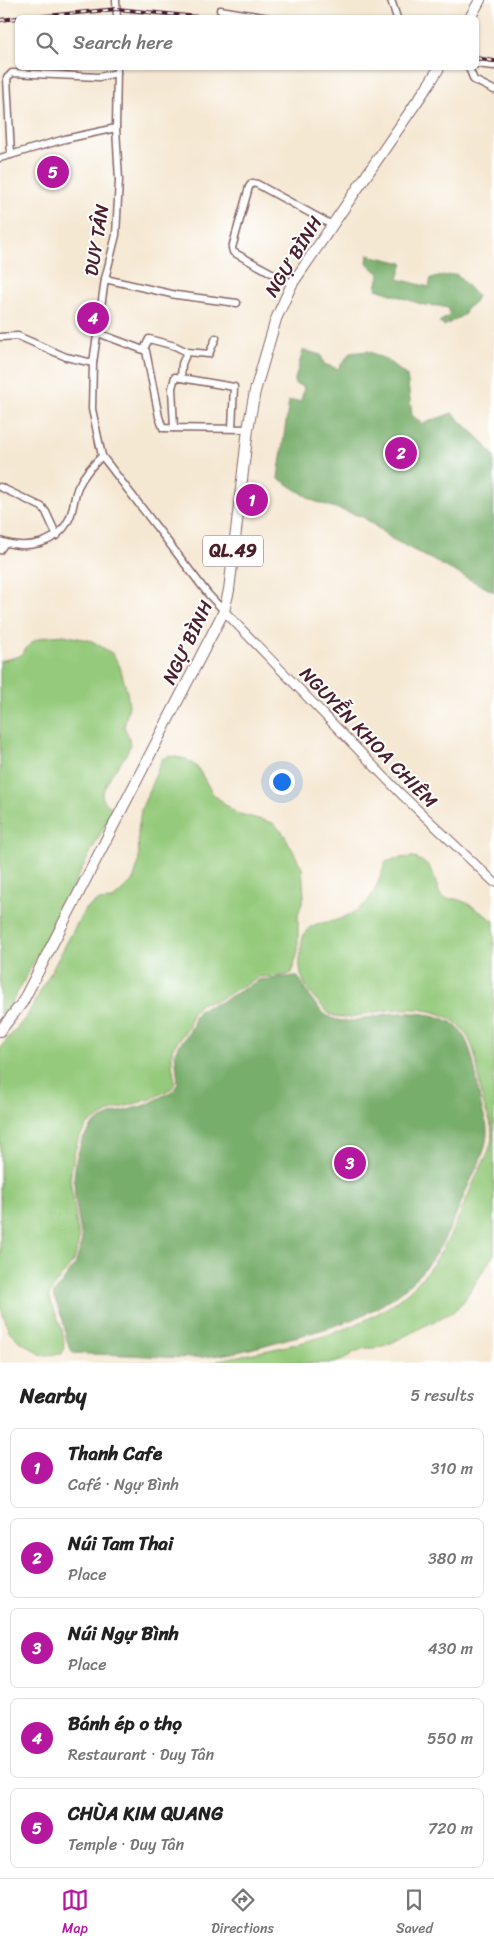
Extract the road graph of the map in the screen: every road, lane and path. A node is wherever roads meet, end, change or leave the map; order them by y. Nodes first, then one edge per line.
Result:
1 (116, 0) edge
2 (391, 0) edge
3 (480, 0) edge
4 (220, 10) dead end
5 (117, 15) edge
6 (251, 15) edge
7 (395, 15) edge
8 (472, 15) edge
9 (479, 64) edge
10 (494, 66) edge
11 (117, 70) edge
12 (438, 70) edge
13 (470, 70) edge
14 (494, 90) edge
15 (116, 128) junction
16 (10, 155) junction
17 (0, 158) edge
18 (332, 225) junction
19 (105, 279) junction
20 (292, 284) junction
21 (237, 303) dead end
22 (98, 333) junction
23 (0, 337) edge
24 (216, 338) dead end
25 (144, 349) junction
26 (187, 352) junction
27 (93, 363) junction
28 (181, 378) junction
29 (174, 428) junction
30 (232, 428) junction
31 (248, 428) junction
32 (102, 456) junction
33 (0, 487) edge
34 (57, 536) junction
35 (2, 542) edge
36 (0, 550) edge
37 (224, 611) junction
38 (494, 882) edge
39 (0, 1031) edge

1 - 5 street
2 - 7 street
3 - 8 highway
4 - 6 street
9 - 10 street
11 - 15 street, DUY TÂN
11 - 16 street
12 - 18 highway, NGỰ BÌNH / QL.49
13 - 14 street
15 - 16 street
15 - 19 street, DUY TÂN
16 - 17 street
18 - 20 highway, NGỰ BÌNH / QL.49
18 - 20 street
19 - 21 street
19 - 22 street, DUY TÂN
20 - 31 highway, NGỰ BÌNH / QL.49
22 - 25 street
22 - 27 street, DUY TÂN
23 - 27 street
24 - 26 street
25 - 26 street
25 - 29 street
26 - 28 street
27 - 32 street, DUY TÂN
28 - 29 street
28 - 30 street
29 - 30 street
30 - 31 street
31 - 37 highway, NGỰ BÌNH / QL.49
32 - 34 street
32 - 37 street, DUY TÂN
33 - 34 street
34 - 35 street
35 - 36 street
37 - 38 street, NGUYỄN KHOA CHIÊM
37 - 39 highway, NGỰ BÌNH / QL.49

